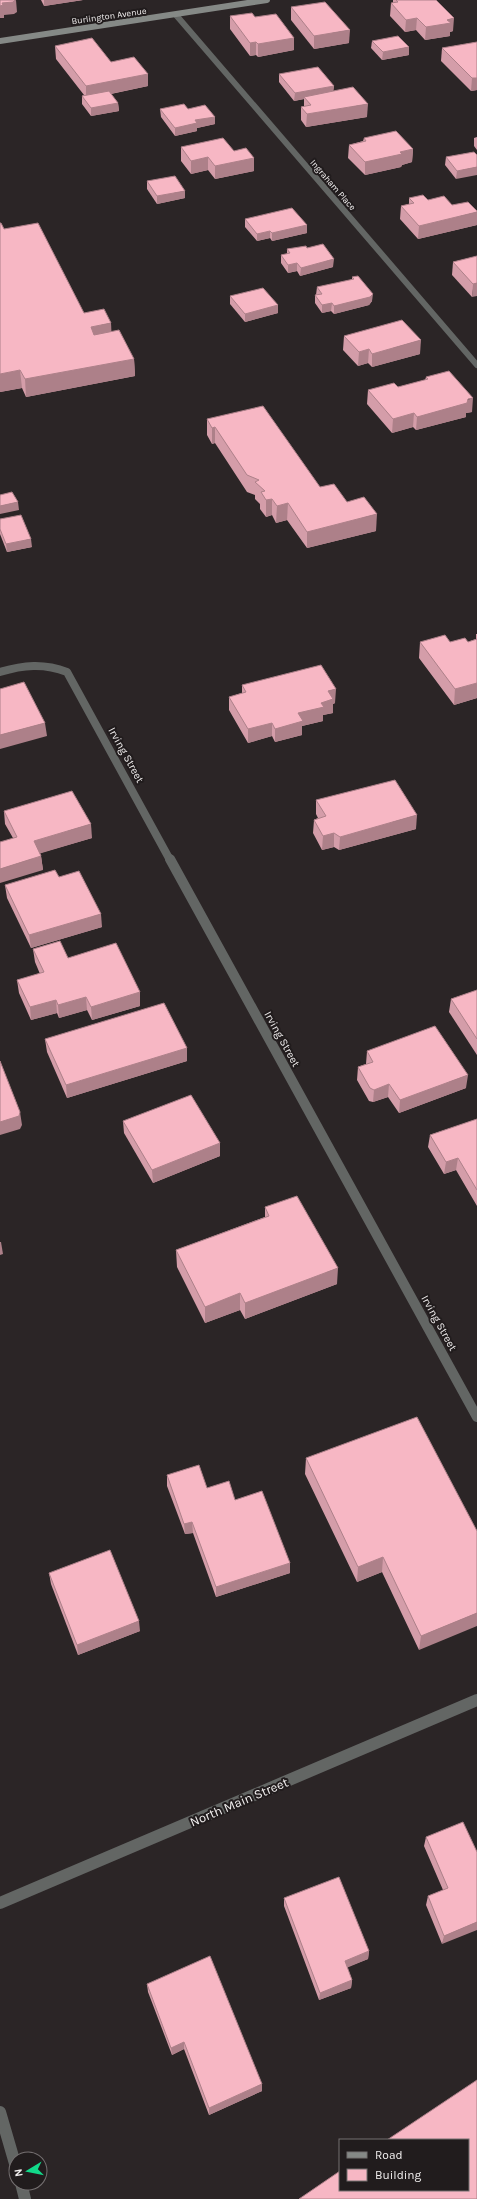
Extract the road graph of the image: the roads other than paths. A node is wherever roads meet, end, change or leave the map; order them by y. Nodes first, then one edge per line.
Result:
1 (267, 0) edge
2 (176, 15) junction
3 (0, 41) edge
4 (477, 365) edge
5 (0, 672) edge
6 (477, 1417) edge
7 (477, 1700) edge
8 (0, 1903) edge
9 (0, 2112) edge
10 (11, 2151) edge

1 - 2 main road, Burlington Avenue
2 - 3 main road, Burlington Avenue
2 - 4 street, Ingraham Place
5 - 6 street, Irving Street
7 - 8 street, North Main Street
9 - 10 street

